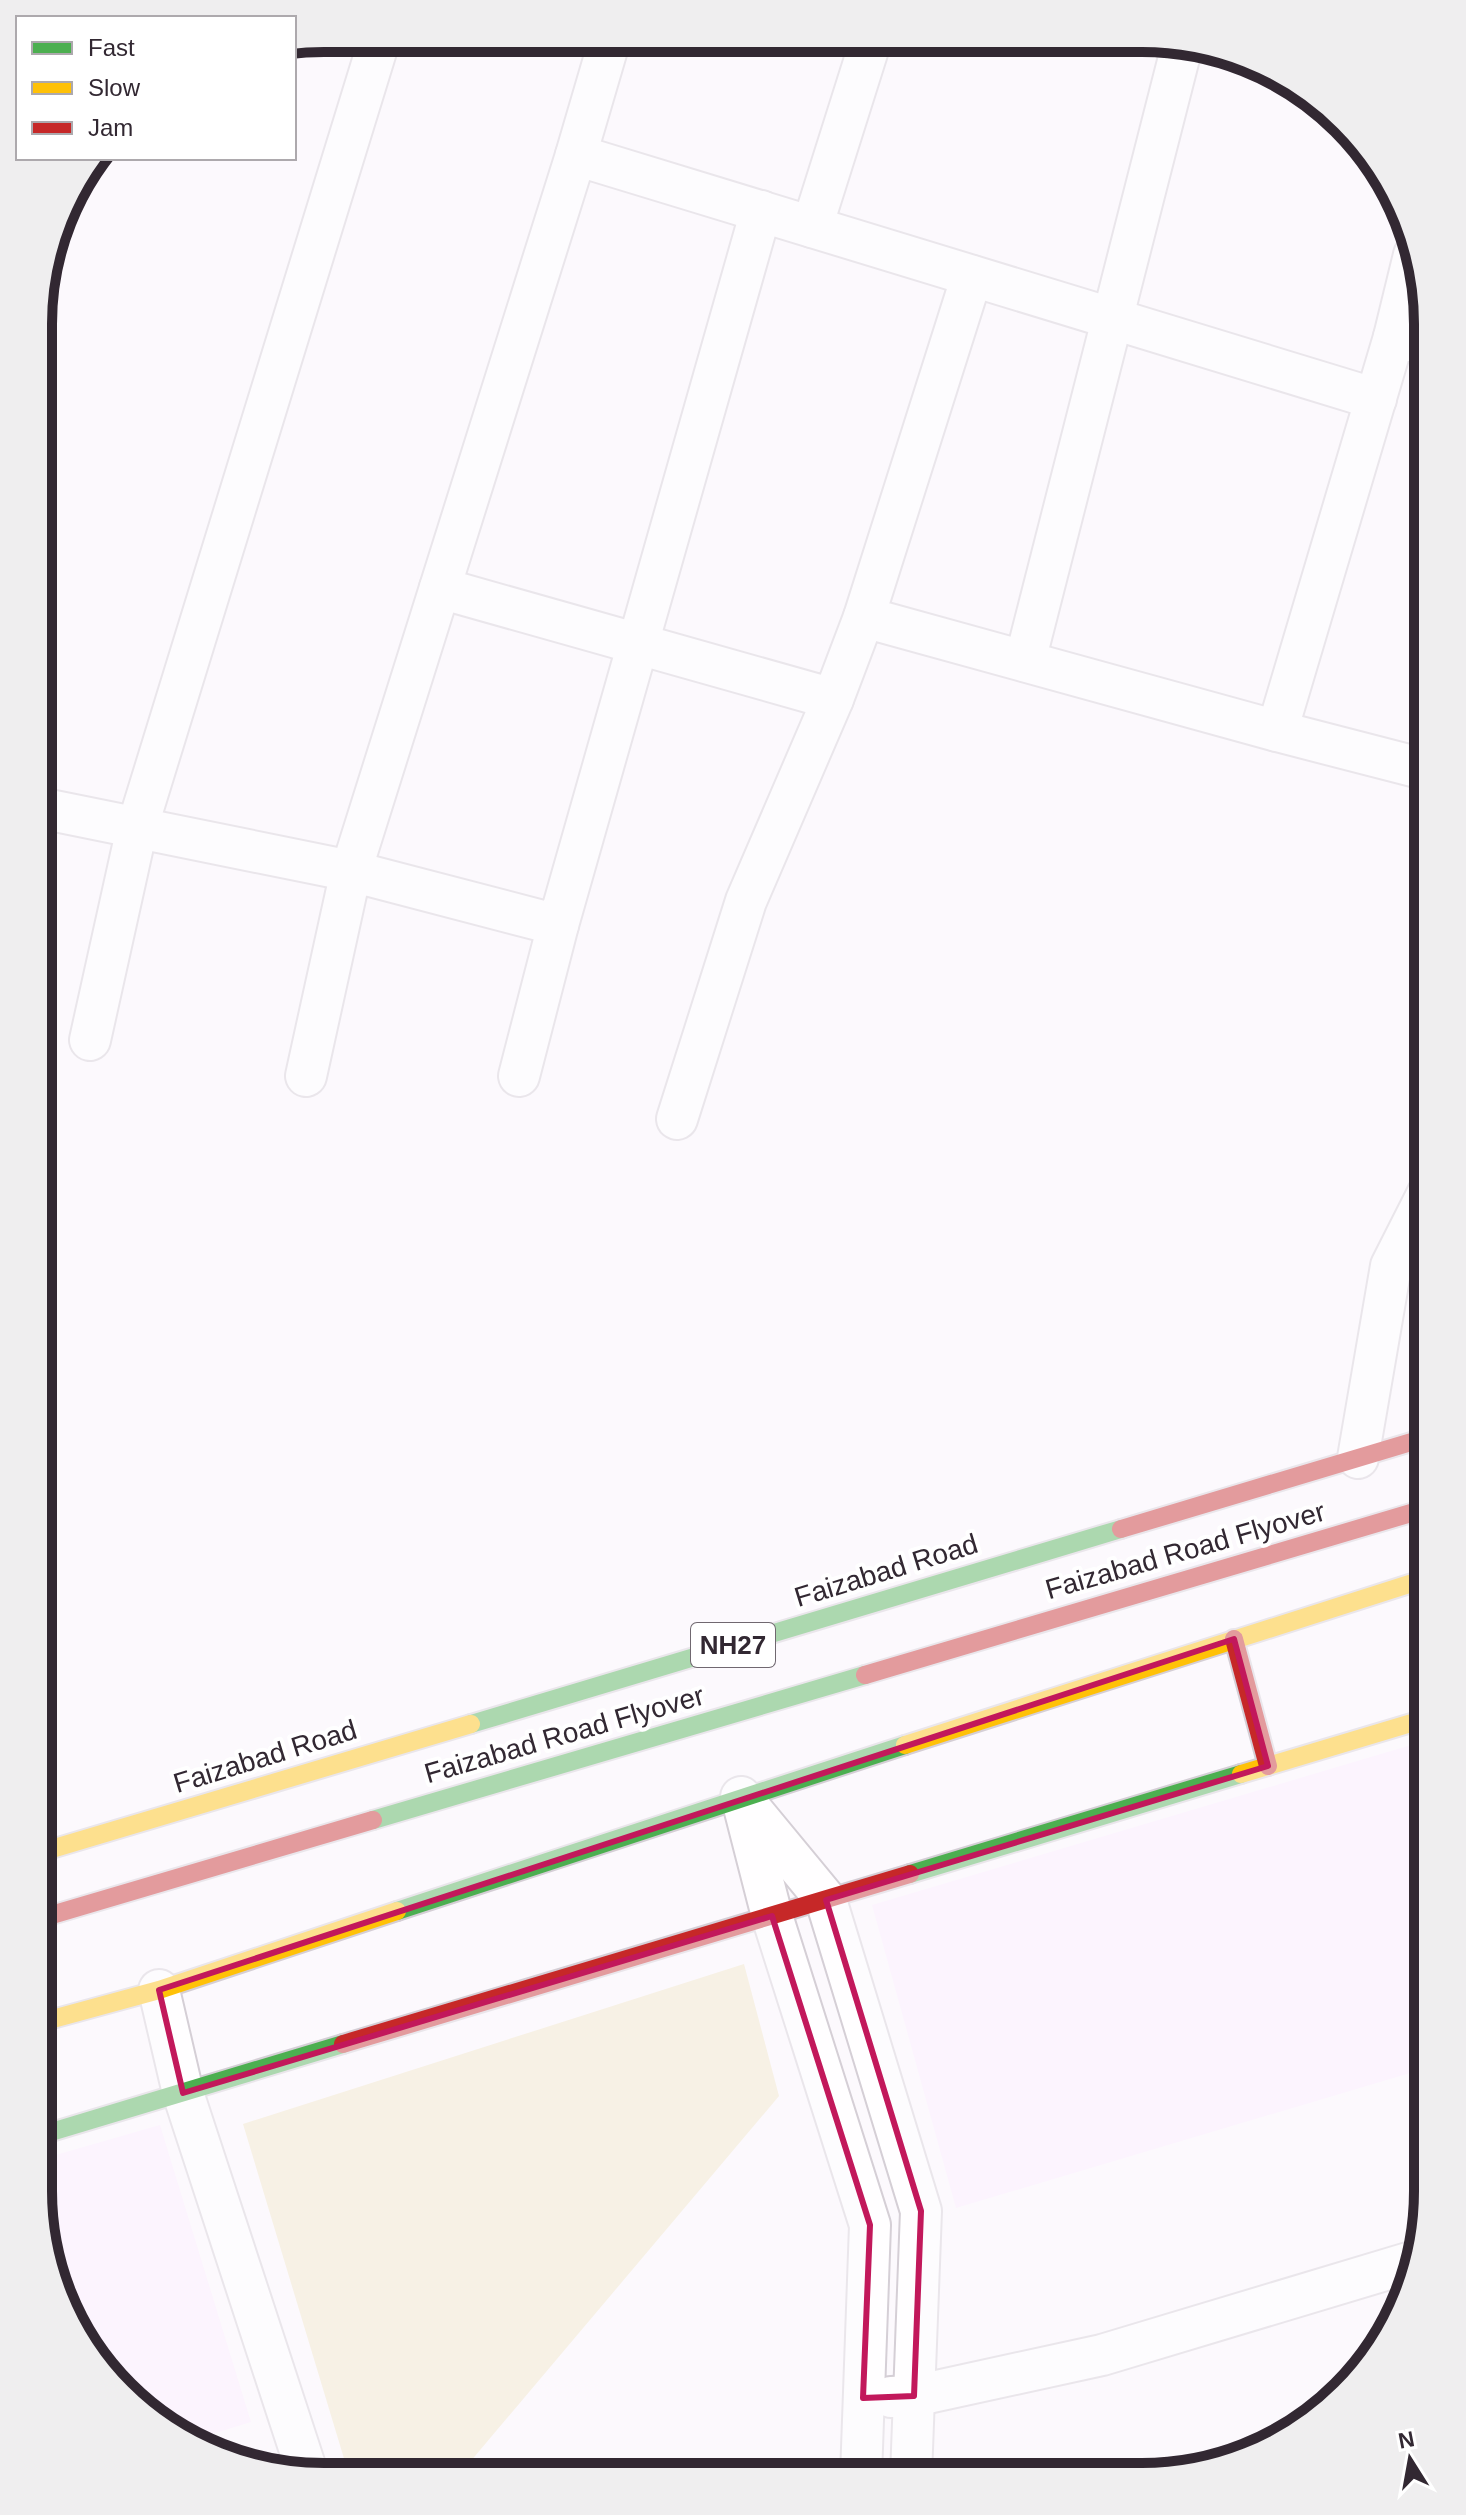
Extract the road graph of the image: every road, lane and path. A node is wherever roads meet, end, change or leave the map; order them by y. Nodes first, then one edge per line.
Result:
1 (376, 52) edge
2 (606, 52) edge
3 (867, 52) edge
4 (1180, 55) edge
5 (576, 155) junction
6 (761, 211) junction
7 (812, 227) junction
8 (972, 276) junction
9 (1413, 298) edge
10 (1112, 319) junction
11 (1411, 341) edge
12 (1376, 399) junction
13 (440, 588) junction
14 (864, 617) junction
15 (637, 644) junction
16 (1025, 661) junction
17 (833, 699) junction
18 (1277, 731) junction
19 (1414, 766) edge
20 (52, 810) edge
21 (137, 828) junction
22 (351, 871) junction
23 (558, 925) junction
24 (90, 1040) dead end
25 (306, 1076) dead end
26 (519, 1076) dead end
27 (677, 1119) dead end
28 (1414, 1222) edge
29 (1413, 1441) edge
30 (1358, 1458) junction
31 (1413, 1512) edge
32 (1413, 1583) edge
33 (1234, 1639) junction
34 (1413, 1722) edge
35 (1268, 1766) junction
36 (741, 1797) junction
37 (52, 1849) edge
38 (826, 1900) junction
39 (52, 1915) edge
40 (772, 1916) junction
41 (159, 1990) junction
42 (52, 2019) edge
43 (183, 2093) junction
44 (52, 2132) edge
45 (1404, 2264) edge
46 (914, 2396) junction
47 (863, 2398) junction
48 (304, 2462) edge
49 (861, 2463) edge
50 (911, 2463) edge

1 - 21 street
2 - 5 street
3 - 7 street
4 - 10 street
5 - 6 street
5 - 13 street
6 - 7 street
6 - 15 street
7 - 8 street
8 - 10 street
8 - 14 street
9 - 11 street
10 - 12 street
10 - 16 street
11 - 12 street
12 - 18 street
13 - 15 street
13 - 22 street
14 - 16 street
14 - 17 street
15 - 17 street
15 - 23 street
16 - 18 street
17 - 27 street
18 - 19 street
20 - 21 street
21 - 22 street
21 - 24 street
22 - 23 street
22 - 25 street
23 - 26 street
28 - 30 street
29 - 30 main road, Faizabad Road / NH27
30 - 37 main road, Faizabad Road / NH27
31 - 39 main road, Faizabad Road Flyover / NH27
32 - 33 main road
33 - 35 main road
33 - 36 main road
34 - 35 main road
35 - 38 main road
36 - 38 street
36 - 40 street
36 - 41 main road
38 - 40 main road
38 - 46 street
40 - 43 main road
40 - 47 street
41 - 42 main road
41 - 43 street
43 - 44 main road
43 - 48 street
45 - 46 street
46 - 47 street
46 - 50 street
47 - 49 street

